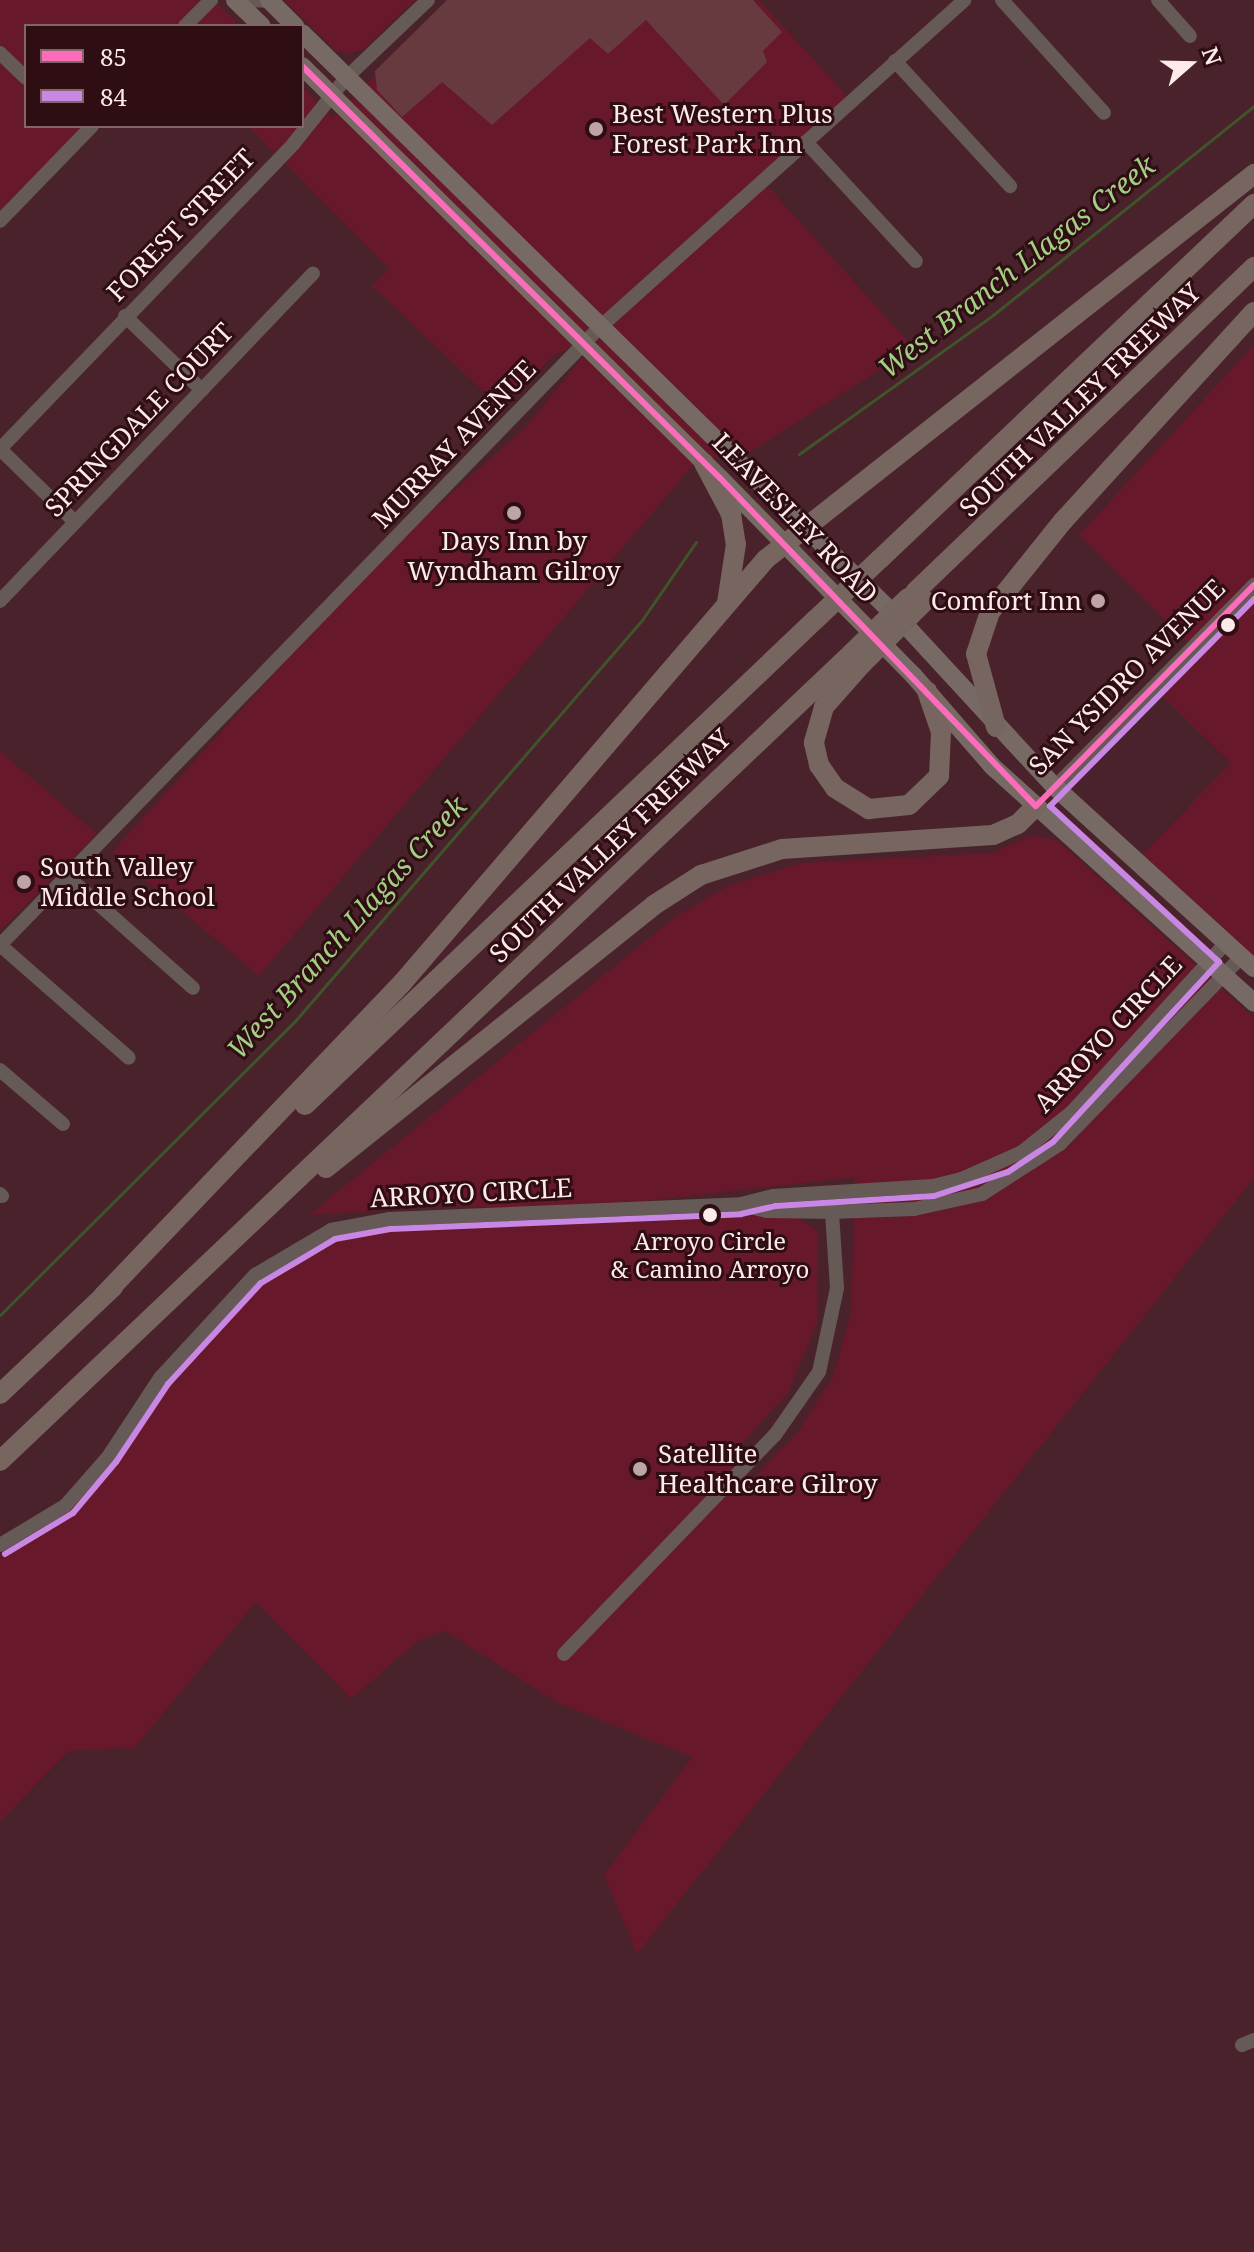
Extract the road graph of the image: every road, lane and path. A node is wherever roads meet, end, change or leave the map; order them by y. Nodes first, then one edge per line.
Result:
1 (211, 0) edge
2 (235, 0) edge
3 (263, 0) edge
4 (428, 0) edge
5 (964, 0) edge
6 (1002, 0) edge
7 (1158, 0) edge
8 (187, 24) edge
9 (260, 24) edge
10 (293, 24) edge
11 (304, 35) edge
12 (1190, 36) dead end
13 (0, 53) edge
14 (895, 61) junction
15 (304, 68) edge
16 (24, 76) edge
17 (346, 78) junction
18 (332, 95) junction
19 (1104, 113) dead end
20 (84, 129) edge
21 (806, 142) junction
22 (1254, 174) edge
23 (1010, 186) dead end
24 (1254, 204) edge
25 (0, 221) edge
26 (916, 261) dead end
27 (1254, 267) edge
28 (313, 273) dead end
29 (1254, 312) edge
30 (125, 316) junction
31 (599, 328) junction
32 (584, 344) junction
33 (202, 390) junction
34 (0, 449) edge
35 (704, 463) junction
36 (75, 522) junction
37 (804, 526) junction
38 (782, 544) junction
39 (1254, 585) edge
40 (0, 601) edge
41 (726, 607) junction
42 (856, 659) junction
43 (927, 691) junction
44 (996, 727) junction
45 (1055, 787) junction
46 (1036, 806) junction
47 (68, 877) junction
48 (1226, 943) junction
49 (0, 945) edge
50 (1209, 962) junction
51 (1248, 962) edge
52 (1224, 976) junction
53 (193, 988) dead end
54 (1254, 1003) edge
55 (129, 1058) dead end
56 (0, 1070) edge
57 (63, 1124) dead end
58 (281, 1194) junction
59 (741, 1204) junction
60 (832, 1212) junction
61 (103, 1296) junction
62 (0, 1394) edge
63 (0, 1461) edge
64 (0, 1545) edge
65 (564, 1654) dead end

1 - 8 street
2 - 9 main road
3 - 10 main road
4 - 17 street, FOREST STREET
5 - 14 street, MURRAY AVENUE
6 - 19 street
7 - 12 street
11 - 17 main road, LEAVESLEY ROAD
13 - 16 street
14 - 21 street, MURRAY AVENUE
14 - 23 street
15 - 18 main road, LEAVESLEY ROAD
17 - 18 street, FOREST STREET
17 - 31 main road, LEAVESLEY ROAD
18 - 30 street, FOREST STREET
18 - 32 main road, LEAVESLEY ROAD
20 - 25 street
21 - 26 street
21 - 31 street, MURRAY AVENUE
22 - 37 highway
24 - 61 highway, SOUTH VALLEY FREEWAY, bridge
27 - 42 highway, SOUTH VALLEY FREEWAY, bridge
28 - 33 street, SPRINGDALE COURT
29 - 44 highway
30 - 33 street
30 - 34 street, FOREST STREET
31 - 32 street, MURRAY AVENUE
31 - 37 main road, LEAVESLEY ROAD
32 - 35 main road, LEAVESLEY ROAD
32 - 47 street, MURRAY AVENUE
33 - 36 street, SPRINGDALE COURT
34 - 36 street
35 - 38 main road, LEAVESLEY ROAD
35 - 41 highway
36 - 40 street, SPRINGDALE COURT
37 - 38 highway
37 - 44 main road, LEAVESLEY ROAD
38 - 41 highway
38 - 43 main road, LEAVESLEY ROAD
39 - 45 street, SAN YSIDRO AVENUE
41 - 61 highway
42 - 43 highway
42 - 58 highway, SOUTH VALLEY FREEWAY
43 - 46 main road, LEAVESLEY ROAD
44 - 45 main road, LEAVESLEY ROAD
45 - 46 main road, SAN YSIDRO AVENUE
45 - 48 main road, LEAVESLEY ROAD
46 - 50 main road, LEAVESLEY ROAD
46 - 58 highway
47 - 49 street, MURRAY AVENUE
47 - 53 street
48 - 50 street, ARROYO CIRCLE
48 - 51 main road, LEAVESLEY ROAD
49 - 55 street
50 - 52 main road, LEAVESLEY ROAD
50 - 59 street, ARROYO CIRCLE
51 - 52 street, ARROYO CIRCLE
52 - 54 main road, LEAVESLEY ROAD
52 - 60 street, ARROYO CIRCLE
56 - 57 street
58 - 63 highway, SOUTH VALLEY FREEWAY
59 - 60 street, ARROYO CIRCLE
59 - 64 street, ARROYO CIRCLE
60 - 65 street
61 - 62 highway, SOUTH VALLEY FREEWAY

